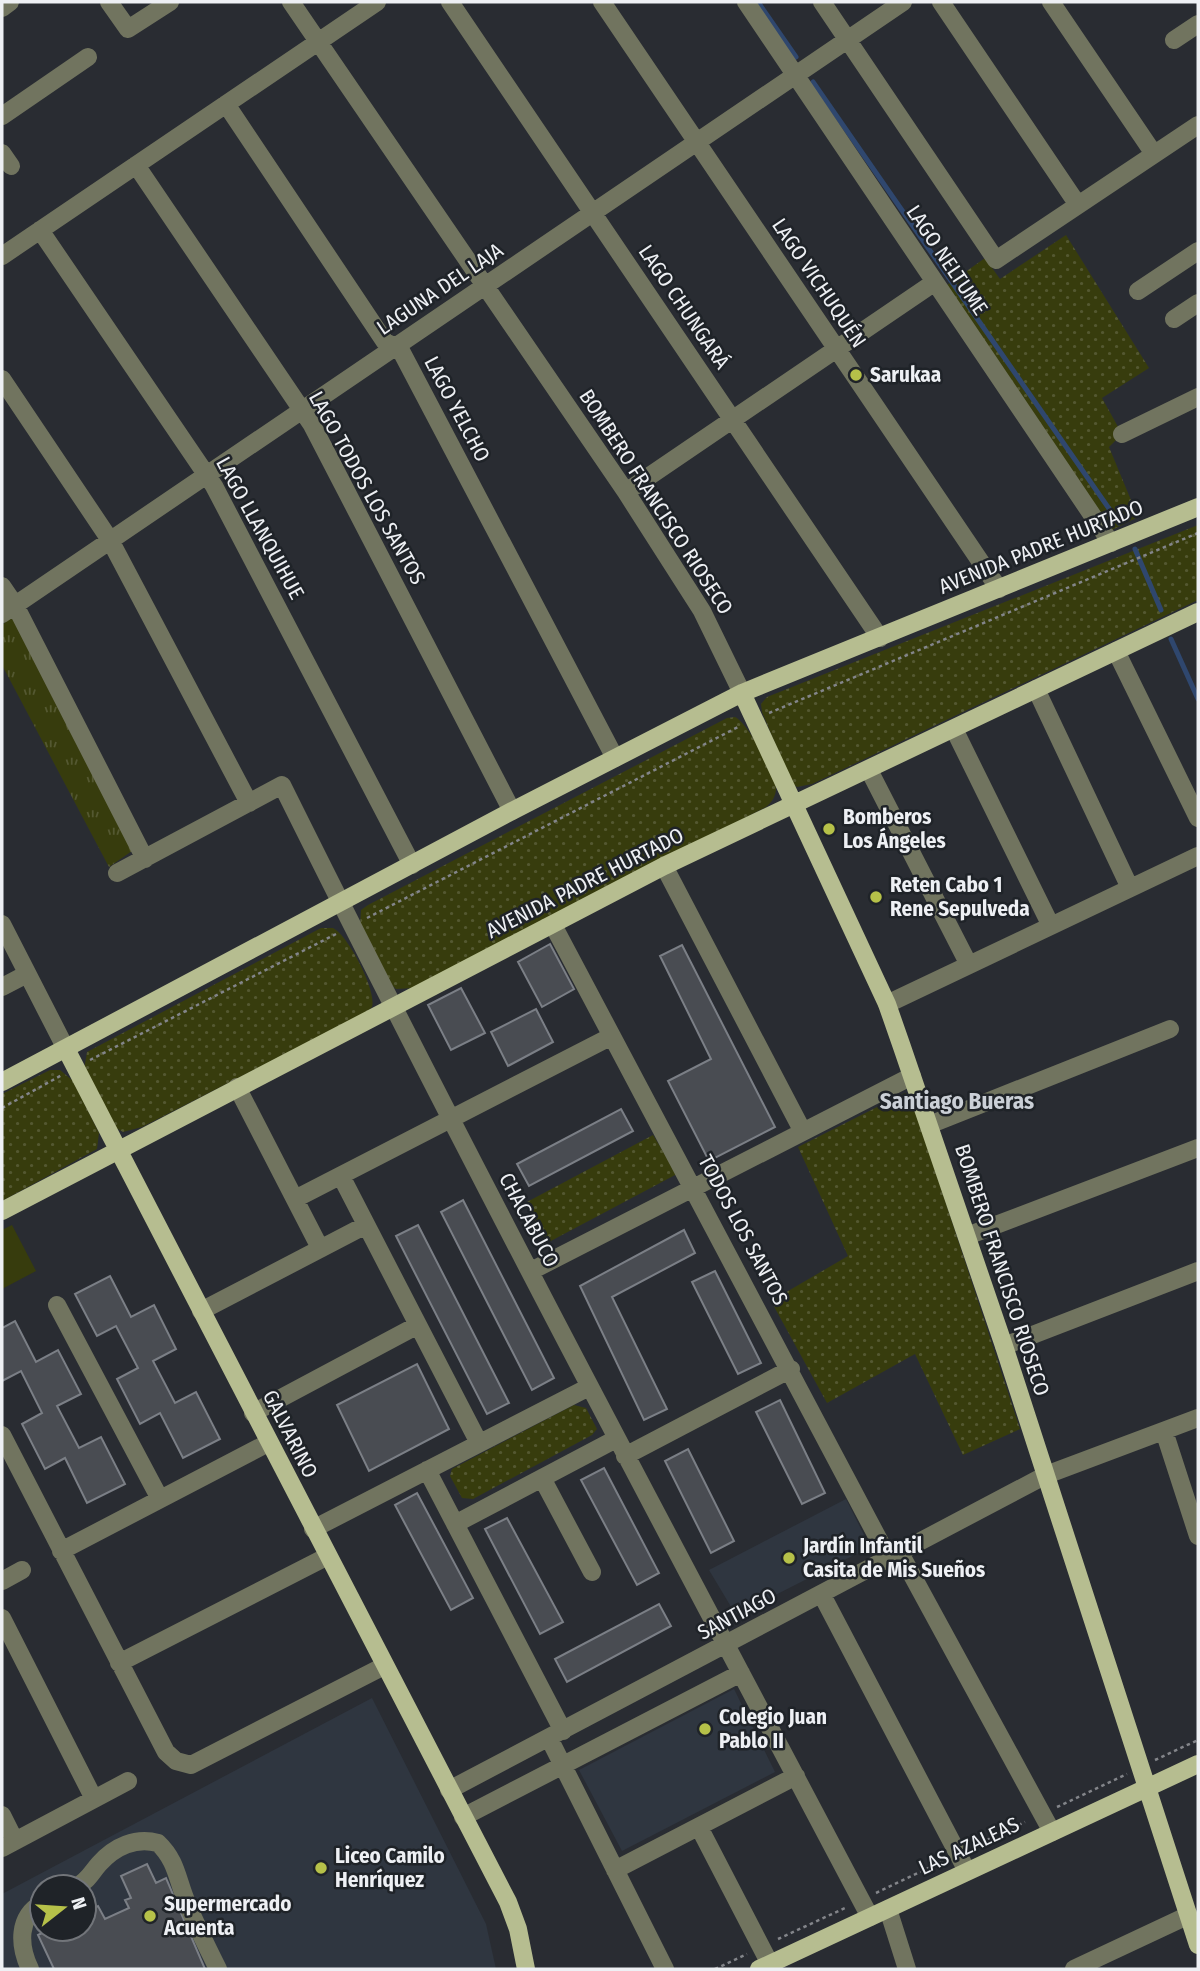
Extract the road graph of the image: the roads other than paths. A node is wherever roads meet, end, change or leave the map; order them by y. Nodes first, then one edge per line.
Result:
1 (10, 2) edge
2 (109, 2) edge
3 (170, 2) edge
4 (291, 2) edge
5 (377, 2) edge
6 (450, 2) edge
7 (602, 2) edge
8 (746, 2) edge
9 (822, 2) edge
10 (903, 2) edge
11 (941, 2) edge
12 (1051, 2) edge
13 (2, 8) edge
14 (1198, 24) edge
15 (847, 40) junction
16 (1174, 40) dead end
17 (318, 41) junction
18 (88, 57) dead end
19 (795, 75) junction
20 (226, 104) junction
21 (2, 116) edge
22 (1198, 125) edge
23 (697, 142) junction
24 (1154, 154) junction
25 (136, 165) junction
26 (1078, 205) junction
27 (592, 213) junction
28 (40, 230) junction
29 (1198, 251) edge
30 (2, 256) edge
31 (935, 282) junction
32 (485, 286) junction
33 (1138, 291) dead end
34 (1198, 303) edge
35 (1174, 319) dead end
36 (395, 347) junction
37 (836, 349) junction
38 (2, 379) edge
39 (1198, 397) edge
40 (302, 410) junction
41 (732, 420) junction
42 (1122, 434) dead end
43 (206, 475) junction
44 (626, 492) junction
45 (1198, 507) edge
46 (110, 540) junction
47 (1111, 543) junction
48 (2, 586) edge
49 (999, 589) junction
50 (8, 609) edge
51 (1198, 612) edge
52 (880, 638) junction
53 (1116, 651) junction
54 (1037, 690) junction
55 (742, 693) junction
56 (954, 729) junction
57 (615, 758) junction
58 (869, 770) junction
59 (249, 803) junction
60 (795, 805) junction
61 (512, 811) junction
62 (1198, 818) edge
63 (145, 859) junction
64 (1197, 861) edge
65 (412, 865) junction
66 (664, 866) junction
67 (117, 873) dead end
68 (1130, 888) junction
69 (341, 903) junction
70 (2, 924) edge
71 (553, 925) junction
72 (1051, 926) junction
73 (969, 965) junction
74 (27, 974) junction
75 (2, 987) edge
76 (887, 1004) junction
77 (392, 1009) junction
78 (1170, 1029) dead end
79 (612, 1036) junction
80 (66, 1049) junction
81 (912, 1076) junction
82 (2, 1082) edge
83 (237, 1087) junction
84 (451, 1120) junction
85 (929, 1125) junction
86 (802, 1130) junction
87 (1198, 1148) edge
88 (118, 1151) junction
89 (341, 1176) junction
90 (694, 1186) junction
91 (295, 1199) junction
92 (2, 1211) edge
93 (366, 1225) junction
94 (967, 1236) junction
95 (320, 1248) junction
96 (531, 1270) junction
97 (1198, 1271) edge
98 (57, 1305) dead end
99 (201, 1311) junction
100 (418, 1325) junction
101 (1004, 1346) junction
102 (791, 1369) junction
103 (589, 1387) junction
104 (253, 1413) junction
105 (1198, 1418) edge
106 (1164, 1431) junction
107 (2, 1436) edge
108 (616, 1439) junction
109 (268, 1443) junction
110 (479, 1443) junction
111 (625, 1456) junction
112 (427, 1470) junction
113 (1046, 1475) junction
114 (542, 1478) junction
115 (160, 1499) junction
116 (455, 1524) junction
117 (313, 1529) junction
118 (1198, 1536) edge
119 (61, 1551) junction
120 (328, 1556) junction
121 (895, 1556) junction
122 (22, 1570) dead end
123 (592, 1572) dead end
124 (2, 1581) edge
125 (822, 1594) junction
126 (2, 1618) edge
127 (727, 1645) junction
128 (120, 1663) junction
129 (384, 1665) junction
130 (741, 1673) junction
131 (556, 1735) junction
132 (1198, 1763) edge
133 (563, 1766) junction
134 (796, 1776) junction
135 (128, 1781) dead end
136 (1147, 1787) junction
137 (449, 1790) junction
138 (94, 1799) junction
139 (2, 1815) edge
140 (463, 1817) junction
141 (699, 1827) junction
142 (1052, 1832) junction
143 (8, 1844) edge
144 (615, 1870) junction
145 (967, 1871) junction
146 (91, 1873) edge
147 (888, 1909) junction
148 (1189, 1915) junction
149 (870, 1917) junction
150 (28, 1919) edge
151 (1198, 1945) edge
152 (764, 1966) edge
153 (30, 1969) edge
154 (218, 1969) edge
155 (526, 1969) edge
156 (665, 1969) edge
157 (907, 1969) edge
158 (1074, 1969) edge

1 - 13 street
2 - 3 street
4 - 17 street, BOMBERO FRANCISCO RIOSECO
5 - 17 street
6 - 27 street, LAGO CHUNGARÁ
7 - 23 street, LAGO VICHUQUÉN
8 - 19 street, LAGO NELTUME
9 - 15 street
10 - 15 street, LAGUNA DEL LAJA
11 - 26 street
12 - 24 street
14 - 16 street
15 - 19 street, LAGUNA DEL LAJA
15 - 26 street
17 - 20 street
17 - 32 street, BOMBERO FRANCISCO RIOSECO
18 - 21 street
19 - 23 street, LAGUNA DEL LAJA
19 - 31 street, LAGO NELTUME
20 - 25 street
20 - 36 street, LAGO YELCHO
22 - 24 street
23 - 27 street, LAGUNA DEL LAJA
23 - 37 street, LAGO VICHUQUÉN
24 - 26 street
25 - 28 street
25 - 40 street, LAGO TODOS LOS SANTOS
27 - 32 street, LAGUNA DEL LAJA
27 - 41 street, LAGO CHUNGARÁ
28 - 30 street
28 - 43 street, LAGO LLANQUIHUE
29 - 33 street
31 - 37 street
31 - 47 street, LAGO NELTUME
32 - 36 street, LAGUNA DEL LAJA
32 - 44 street, BOMBERO FRANCISCO RIOSECO
34 - 35 street
36 - 40 street, LAGUNA DEL LAJA
36 - 57 street, LAGO YELCHO
37 - 41 street
37 - 49 street, LAGO VICHUQUÉN
38 - 46 street
39 - 42 street
40 - 43 street, LAGUNA DEL LAJA
40 - 61 street, LAGO TODOS LOS SANTOS
41 - 44 street
41 - 52 street, LAGO CHUNGARÁ
43 - 46 street, LAGUNA DEL LAJA
43 - 65 street, LAGO LLANQUIHUE
44 - 55 street, BOMBERO FRANCISCO RIOSECO
45 - 47 main road, AVENIDA PADRE HURTADO
46 - 50 street, LAGUNA DEL LAJA
46 - 59 street
47 - 49 main road, AVENIDA PADRE HURTADO
48 - 50 street
49 - 52 main road, AVENIDA PADRE HURTADO
50 - 63 street
51 - 53 main road, AVENIDA PADRE HURTADO
52 - 55 main road, AVENIDA PADRE HURTADO
53 - 54 main road, AVENIDA PADRE HURTADO
53 - 62 street
54 - 56 main road, AVENIDA PADRE HURTADO
54 - 68 street
55 - 57 main road, AVENIDA PADRE HURTADO
55 - 60 main road, BOMBERO FRANCISCO RIOSECO
56 - 58 main road, AVENIDA PADRE HURTADO
56 - 72 street
57 - 61 main road, AVENIDA PADRE HURTADO
58 - 60 main road, AVENIDA PADRE HURTADO
58 - 73 street
59 - 63 street
59 - 69 street, CHACABUCO
60 - 66 main road, AVENIDA PADRE HURTADO
60 - 76 main road, BOMBERO FRANCISCO RIOSECO
61 - 65 main road, AVENIDA PADRE HURTADO
63 - 67 street
64 - 68 street
65 - 69 main road, AVENIDA PADRE HURTADO
66 - 71 main road, AVENIDA PADRE HURTADO
66 - 86 street
68 - 72 street
69 - 77 street, CHACABUCO
69 - 80 main road, AVENIDA PADRE HURTADO
70 - 74 street, GALVARINO
71 - 77 main road, AVENIDA PADRE HURTADO
71 - 79 street, TODOS LOS SANTOS
72 - 73 street
73 - 76 street
74 - 75 street
74 - 80 street, GALVARINO
76 - 81 main road, BOMBERO FRANCISCO RIOSECO
77 - 83 main road, AVENIDA PADRE HURTADO
77 - 84 street, CHACABUCO
78 - 85 street
79 - 84 street
79 - 90 street, TODOS LOS SANTOS
80 - 82 main road, AVENIDA PADRE HURTADO
80 - 88 main road, GALVARINO
81 - 85 main road, BOMBERO FRANCISCO RIOSECO
81 - 86 street
83 - 88 main road, AVENIDA PADRE HURTADO
83 - 91 street
84 - 89 street
84 - 96 street, CHACABUCO
85 - 94 main road, BOMBERO FRANCISCO RIOSECO
86 - 90 street
87 - 94 street
88 - 92 main road, AVENIDA PADRE HURTADO
88 - 99 main road, GALVARINO
89 - 91 street
89 - 93 street
90 - 96 street
90 - 102 street, TODOS LOS SANTOS
91 - 95 street
93 - 95 street
93 - 100 street
94 - 101 main road, BOMBERO FRANCISCO RIOSECO
95 - 99 street
96 - 103 street, CHACABUCO
97 - 101 street
98 - 115 street
99 - 104 main road, GALVARINO
100 - 104 street
100 - 110 street
101 - 113 main road, BOMBERO FRANCISCO RIOSECO
102 - 111 street
102 - 121 street, TODOS LOS SANTOS
103 - 108 street, CHACABUCO
103 - 110 street
104 - 109 main road, GALVARINO
105 - 106 street, SANTIAGO
106 - 113 street, SANTIAGO
106 - 118 street
107 - 119 street
108 - 111 street, CHACABUCO
108 - 114 street
109 - 115 street
109 - 117 main road, GALVARINO
110 - 112 street
111 - 127 street, CHACABUCO
112 - 116 street
112 - 117 street
113 - 121 street, SANTIAGO
113 - 136 main road, BOMBERO FRANCISCO RIOSECO
114 - 116 street
114 - 123 street
115 - 119 street
116 - 131 street
117 - 120 main road, GALVARINO
119 - 128 street
120 - 128 street
120 - 129 main road, GALVARINO
121 - 125 street, SANTIAGO
121 - 142 street, TODOS LOS SANTOS
122 - 124 street
125 - 127 street, SANTIAGO
125 - 145 street
126 - 138 street
127 - 130 street, CHACABUCO
127 - 131 street, SANTIAGO
128 - 129 street
129 - 137 main road, GALVARINO
130 - 133 street
130 - 134 street, CHACABUCO
131 - 133 street
131 - 137 street, SANTIAGO
132 - 136 main road, LAS AZALEAS
133 - 140 street
133 - 144 street
134 - 141 street
134 - 149 street, CHACABUCO
135 - 138 street
136 - 142 main road, LAS AZALEAS
136 - 148 main road, BOMBERO FRANCISCO RIOSECO
137 - 140 main road, GALVARINO
138 - 143 street
139 - 143 street
140 - 155 main road, GALVARINO
141 - 144 street
141 - 152 street
142 - 145 main road, LAS AZALEAS
144 - 156 street
145 - 147 main road, LAS AZALEAS
146 - 154 street
147 - 149 main road, LAS AZALEAS
147 - 157 street
148 - 151 main road, BOMBERO FRANCISCO RIOSECO
148 - 158 street
149 - 152 main road, LAS AZALEAS
150 - 153 street

